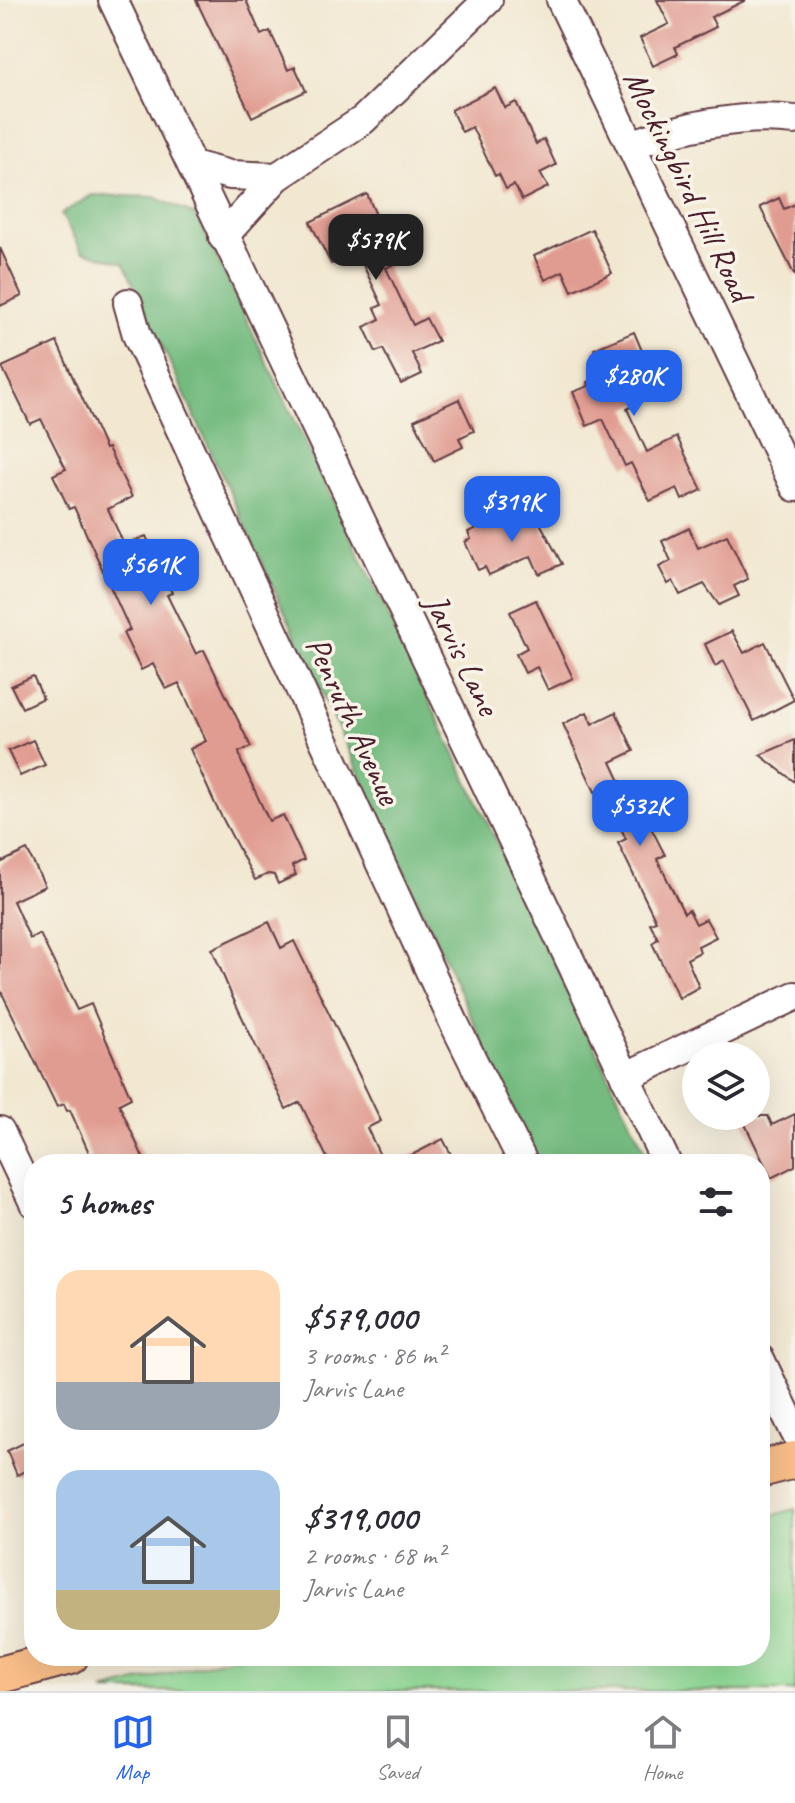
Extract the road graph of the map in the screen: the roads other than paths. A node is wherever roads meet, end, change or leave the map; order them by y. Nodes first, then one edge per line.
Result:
1 (113, 0) edge
2 (488, 0) edge
3 (561, 0) edge
4 (795, 120) edge
5 (631, 145) junction
6 (192, 165) junction
7 (277, 177) junction
8 (223, 237) junction
9 (128, 303) dead end
10 (795, 487) edge
11 (795, 996) edge
12 (625, 1077) junction
13 (0, 1131) edge
14 (519, 1154) edge
15 (662, 1154) edge
16 (24, 1182) edge
17 (770, 1380) edge
18 (795, 1432) edge
19 (795, 1460) edge
20 (770, 1466) edge
21 (33, 1666) edge
22 (0, 1675) edge

1 - 6 street, Jarvis Lane
2 - 7 street
3 - 5 street, Mockingbird Hill Road
4 - 5 street
5 - 10 street, Mockingbird Hill Road
6 - 7 street
6 - 8 street, Jarvis Lane
7 - 8 street
8 - 12 street, Jarvis Lane
9 - 14 street, Penruth Avenue
11 - 12 street
12 - 15 street, Jarvis Lane
13 - 16 street
17 - 18 street
19 - 20 main road
21 - 22 main road

